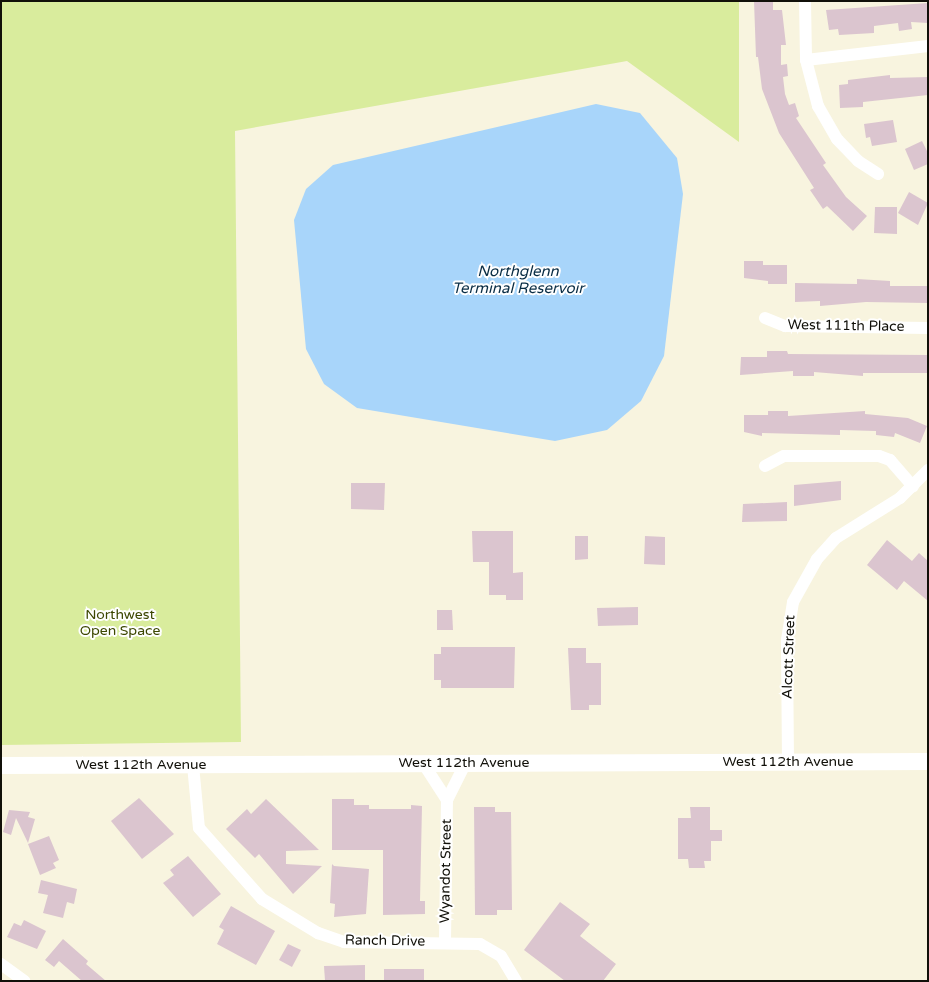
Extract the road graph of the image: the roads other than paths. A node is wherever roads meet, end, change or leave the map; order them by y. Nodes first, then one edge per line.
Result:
1 (806, 1) edge
2 (928, 46) edge
3 (806, 60) junction
4 (878, 174) dead end
5 (764, 318) dead end
6 (928, 328) edge
7 (765, 466) dead end
8 (928, 470) edge
9 (914, 486) junction
10 (928, 761) edge
11 (466, 762) junction
12 (788, 762) junction
13 (423, 763) junction
14 (1, 765) edge
15 (193, 765) junction
16 (447, 800) junction
17 (445, 942) junction
18 (1, 964) edge
19 (24, 981) edge
20 (516, 981) edge

1 - 3 street
2 - 3 street
3 - 4 street
5 - 6 street, West 111th Place
7 - 9 street
8 - 9 street, Alcott Street
9 - 12 street, Alcott Street
10 - 12 main road, West 112th Avenue
11 - 12 main road, West 112th Avenue
11 - 13 main road, West 112th Avenue
11 - 16 street, Wyandot Street
13 - 15 main road, West 112th Avenue
13 - 16 street, Wyandot Street
14 - 15 main road, West 112th Avenue
15 - 17 street, Ranch Drive
16 - 17 street, Wyandot Street
17 - 20 street, Ranch Drive
18 - 19 street

